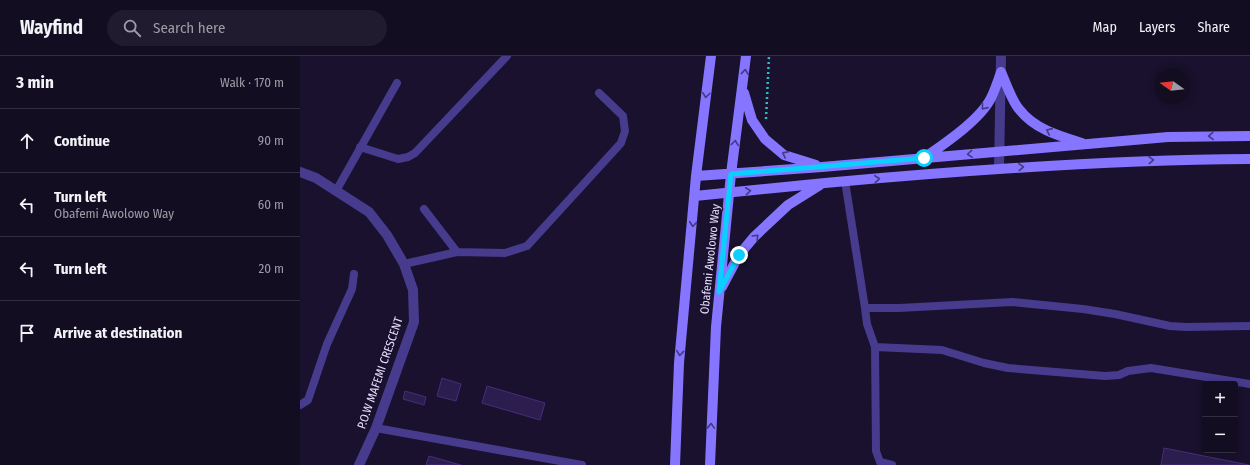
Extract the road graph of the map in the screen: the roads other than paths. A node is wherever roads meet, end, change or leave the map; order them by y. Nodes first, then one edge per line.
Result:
1 (507, 56) edge
2 (711, 56) edge
3 (746, 56) edge
4 (1001, 56) edge
5 (1001, 72) junction
6 (397, 83) dead end
7 (743, 88) junction
8 (599, 93) dead end
9 (1250, 136) edge
10 (1086, 145) junction
11 (360, 147) junction
12 (1000, 152) junction
13 (924, 158) junction
14 (1250, 159) edge
15 (822, 167) junction
16 (999, 169) junction
17 (300, 172) edge
18 (731, 174) junction
19 (696, 176) junction
20 (845, 181) junction
21 (823, 183) junction
22 (336, 191) junction
23 (729, 193) junction
24 (695, 196) junction
25 (424, 209) dead end
26 (457, 252) junction
27 (404, 264) junction
28 (354, 274) dead end
29 (719, 292) junction
30 (865, 308) junction
31 (1250, 326) edge
32 (875, 346) junction
33 (1250, 384) edge
34 (300, 405) edge
35 (376, 428) junction
36 (359, 465) edge
37 (582, 465) edge
38 (674, 465) edge
39 (710, 465) edge
40 (892, 465) edge

1 - 11 lane
2 -> 19 main road, Obafemi Awolowo Way
7 -> 3 main road, Obafemi Awolowo Way
4 - 5 street
10 -> 5 main road
5 - 12 street
5 -> 13 main road
6 - 11 lane
15 -> 7 main road
18 -> 7 main road, Obafemi Awolowo Way
8 - 26 lane
9 -> 10 main road
10 - 12 main road
11 - 22 lane
12 -> 13 main road
12 - 16 street
13 - 15 main road
16 -> 14 main road
15 - 18 main road
20 -> 16 main road
17 - 22 street, P.O.W MAFEMI CRESCENT
18 - 19 main road
18 - 23 main road, Obafemi Awolowo Way
19 - 24 main road, Obafemi Awolowo Way
20 - 21 main road
20 - 30 lane
23 -> 21 main road
29 -> 21 main road
22 - 27 street, P.O.W MAFEMI CRESCENT
23 - 24 main road
23 - 29 main road, Obafemi Awolowo Way
24 -> 38 main road, Obafemi Awolowo Way
25 - 26 lane
26 - 27 lane
27 - 35 street, P.O.W MAFEMI CRESCENT
28 - 34 lane
39 -> 29 main road, Obafemi Awolowo Way
30 - 31 lane
30 - 32 lane
32 - 33 lane
32 - 40 lane
35 - 36 street, P.O.W MAFEMI CRESCENT
35 - 37 lane

